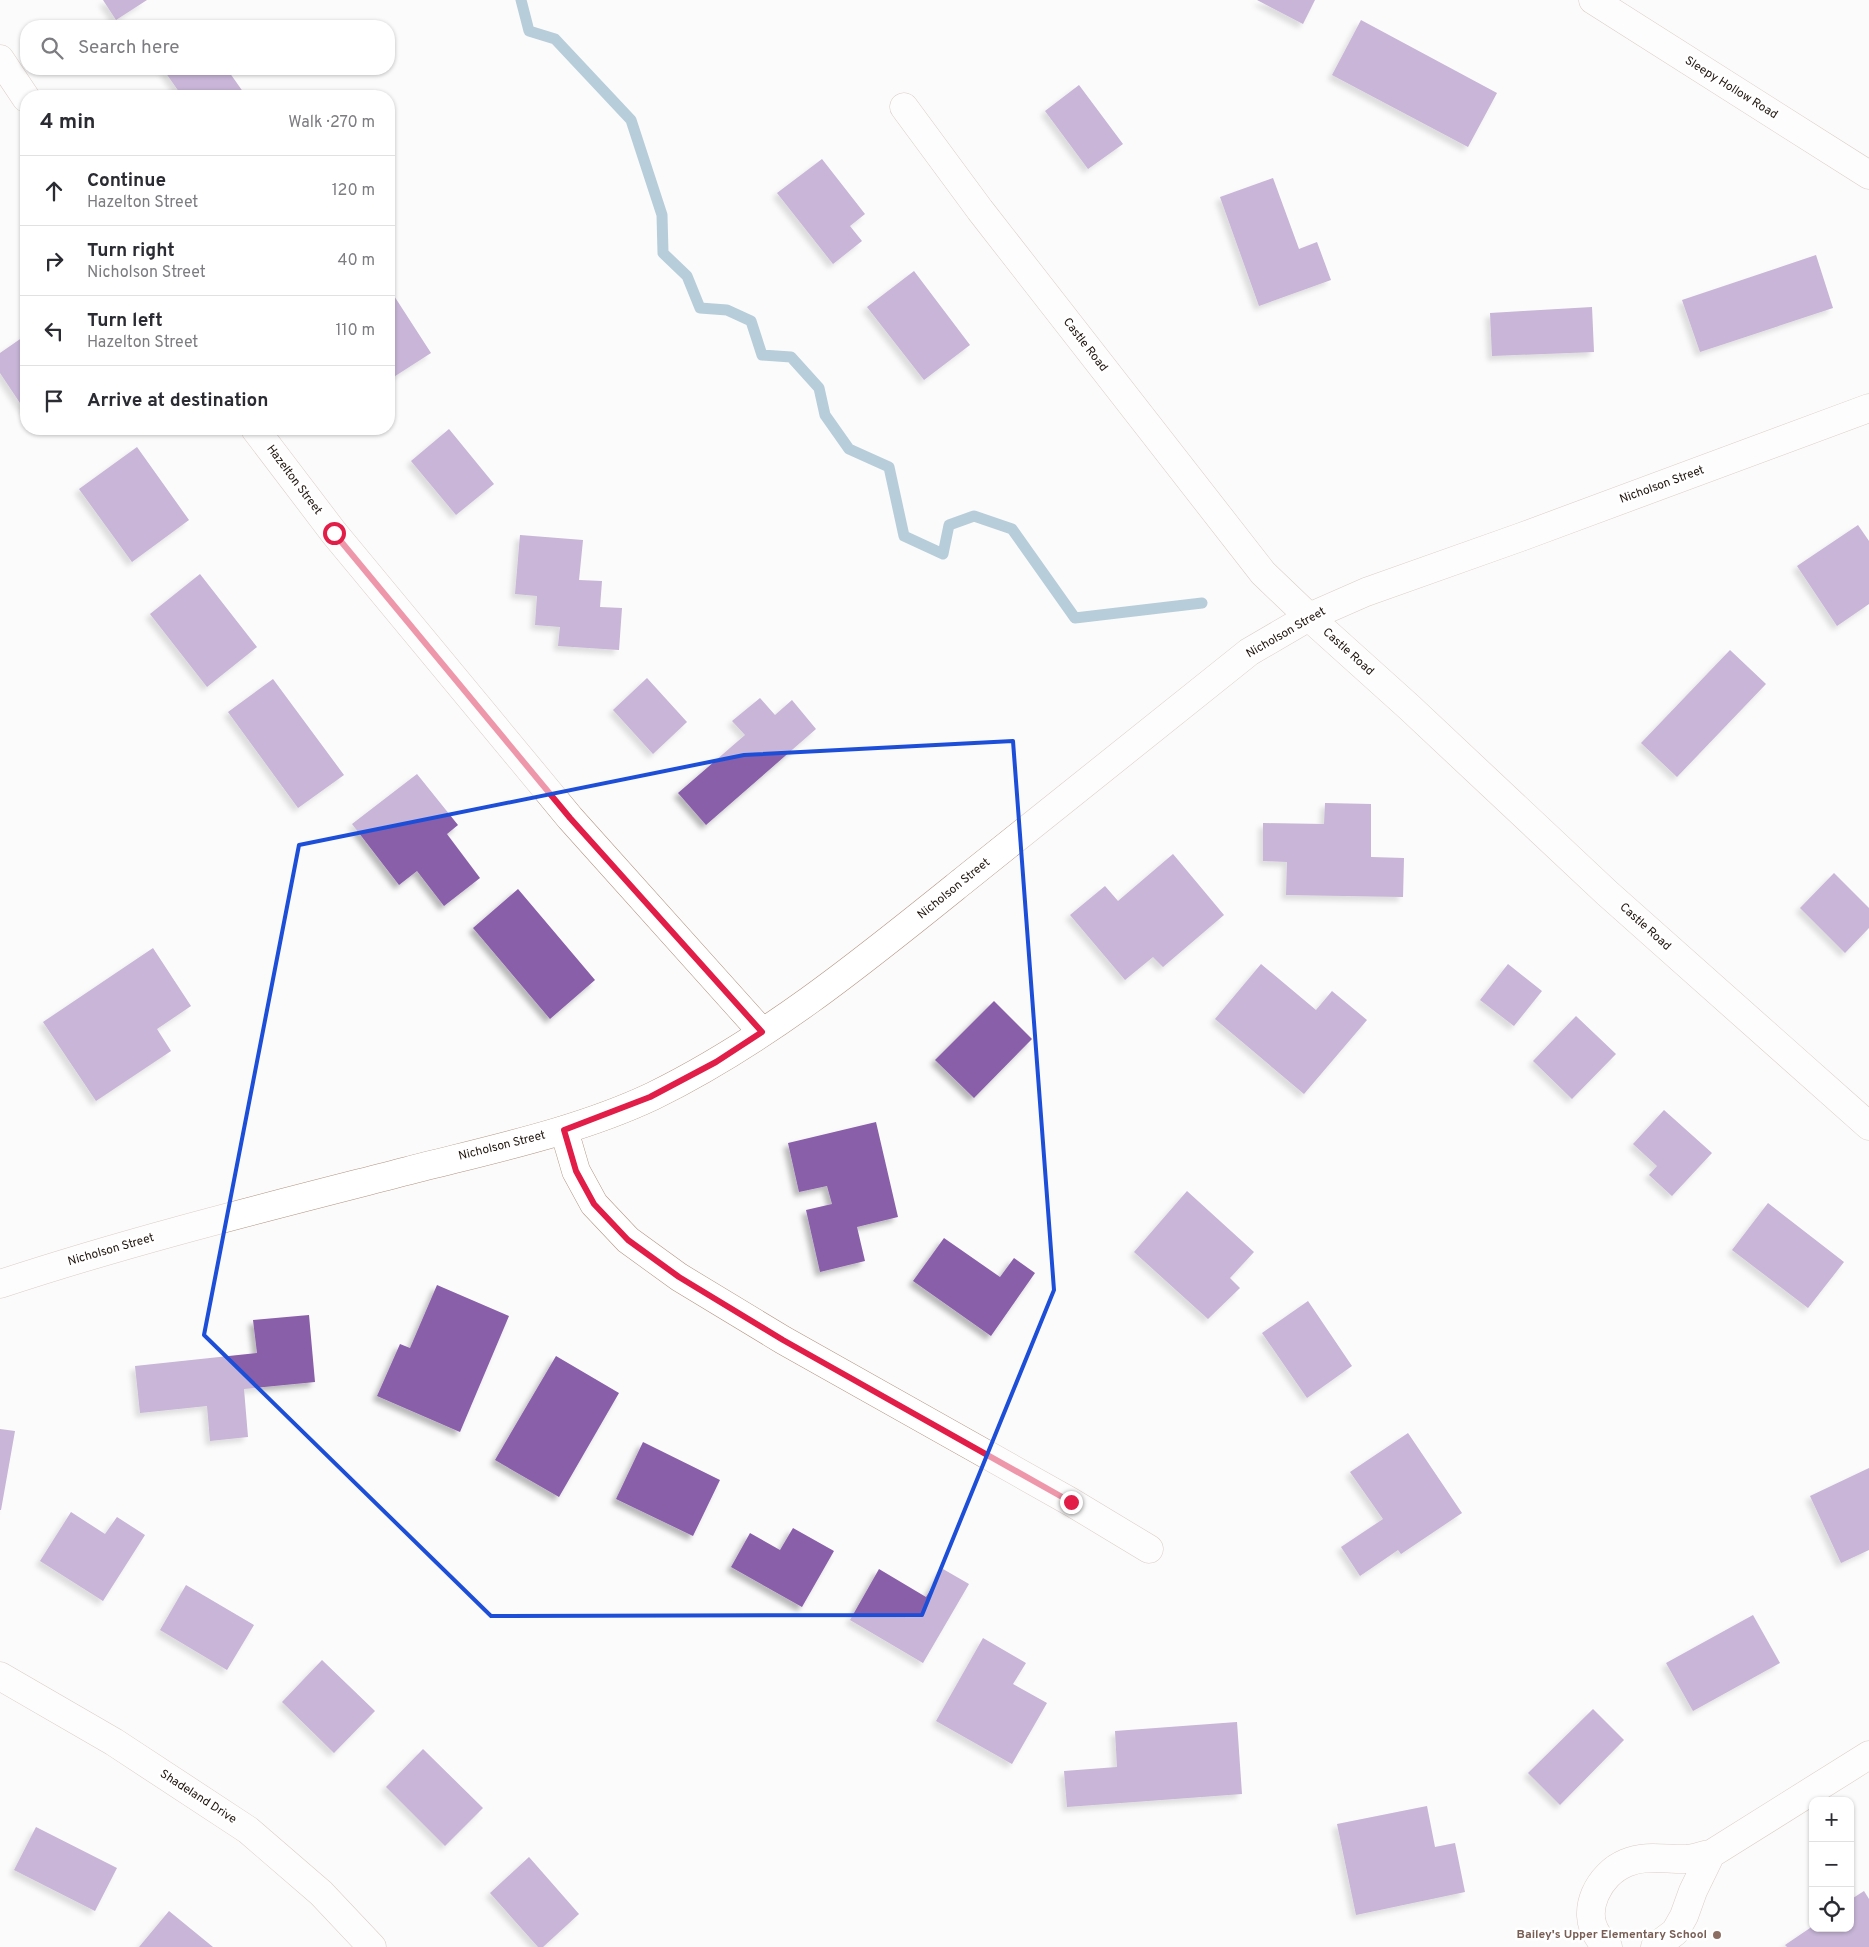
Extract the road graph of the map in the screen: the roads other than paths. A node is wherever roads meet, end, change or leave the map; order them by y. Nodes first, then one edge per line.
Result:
1 (1593, 0) edge
2 (0, 59) edge
3 (21, 90) edge
4 (904, 106) dead end
5 (1869, 175) edge
6 (1869, 408) edge
7 (260, 435) edge
8 (1309, 617) junction
9 (762, 1032) junction
10 (1869, 1126) edge
11 (564, 1130) junction
12 (0, 1284) edge
13 (1149, 1549) dead end
14 (0, 1676) edge
15 (1869, 1755) edge
16 (1710, 1854) junction
17 (372, 1947) edge
18 (1608, 1947) edge
19 (1655, 1947) edge

1 - 5 street, Sleepy Hollow Road
2 - 3 street
4 - 8 street, Castle Road
6 - 8 street, Nicholson Street
7 - 9 street, Hazelton Street
8 - 9 street, Nicholson Street
8 - 10 street, Castle Road
9 - 11 street, Nicholson Street
11 - 12 street, Nicholson Street
11 - 13 street
14 - 17 street, Shadeland Drive
15 - 16 street
16 - 18 street
16 - 19 street

